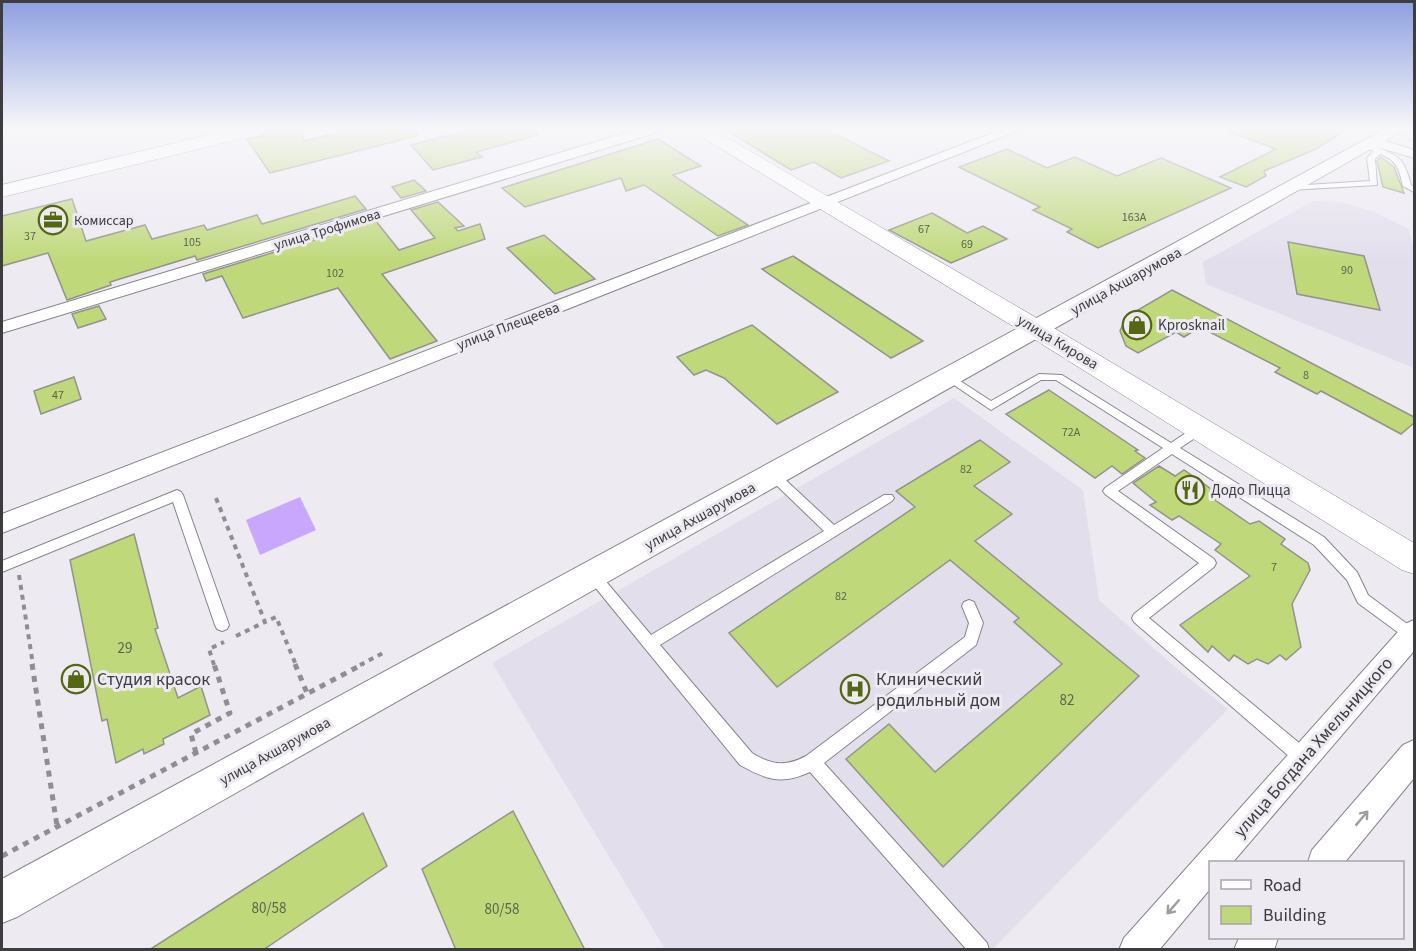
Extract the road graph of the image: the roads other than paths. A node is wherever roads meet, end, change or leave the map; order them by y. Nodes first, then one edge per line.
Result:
1 (74, 173) edge
2 (507, 173) edge
3 (774, 173) edge
4 (901, 173) edge
5 (1320, 173) edge
6 (1403, 173) edge
7 (1414, 189) edge
8 (2, 191) edge
9 (825, 203) junction
10 (2, 328) edge
11 (1038, 330) junction
12 (950, 379) junction
13 (1200, 429) junction
14 (1172, 448) junction
15 (774, 476) junction
16 (888, 498) dead end
17 (2, 524) edge
18 (832, 531) junction
19 (1414, 560) edge
20 (2, 567) edge
21 (593, 576) junction
22 (969, 606) dead end
23 (222, 625) dead end
24 (1413, 633) edge
25 (650, 644) junction
26 (1414, 755) edge
27 (1304, 758) junction
28 (812, 762) junction
29 (1213, 861) edge
30 (1325, 861) edge
31 (1209, 865) edge
32 (2, 902) edge
33 (980, 950) edge
34 (1136, 950) edge

1 - 8 main road
2 - 10 street, улица Трофимова
3 - 9 main road, улица Кирова
4 - 9 street, улица Плещеева
5 - 11 street, улица Ахшарумова
6 - 7 lane
9 - 11 main road, улица Кирова
9 - 17 street, улица Плещеева
11 - 12 street, улица Ахшарумова
11 - 13 main road, улица Кирова
12 - 14 lane
12 - 15 street, улица Ахшарумова
13 - 14 lane
13 - 19 main road, улица Кирова
14 - 24 lane
14 - 27 lane
15 - 18 lane
15 - 21 street, улица Ахшарумова
16 - 18 lane
18 - 25 lane
20 - 23 lane
21 - 25 lane
21 - 32 street, улица Ахшарумова
22 - 28 lane
24 - 27 street, улица Богдана Хмельницкого
25 - 28 lane
30 -> 26 street
27 - 29 street, улица Богдана Хмельницкого
28 - 33 lane
31 -> 34 street, улица Богдана Хмельницкого

